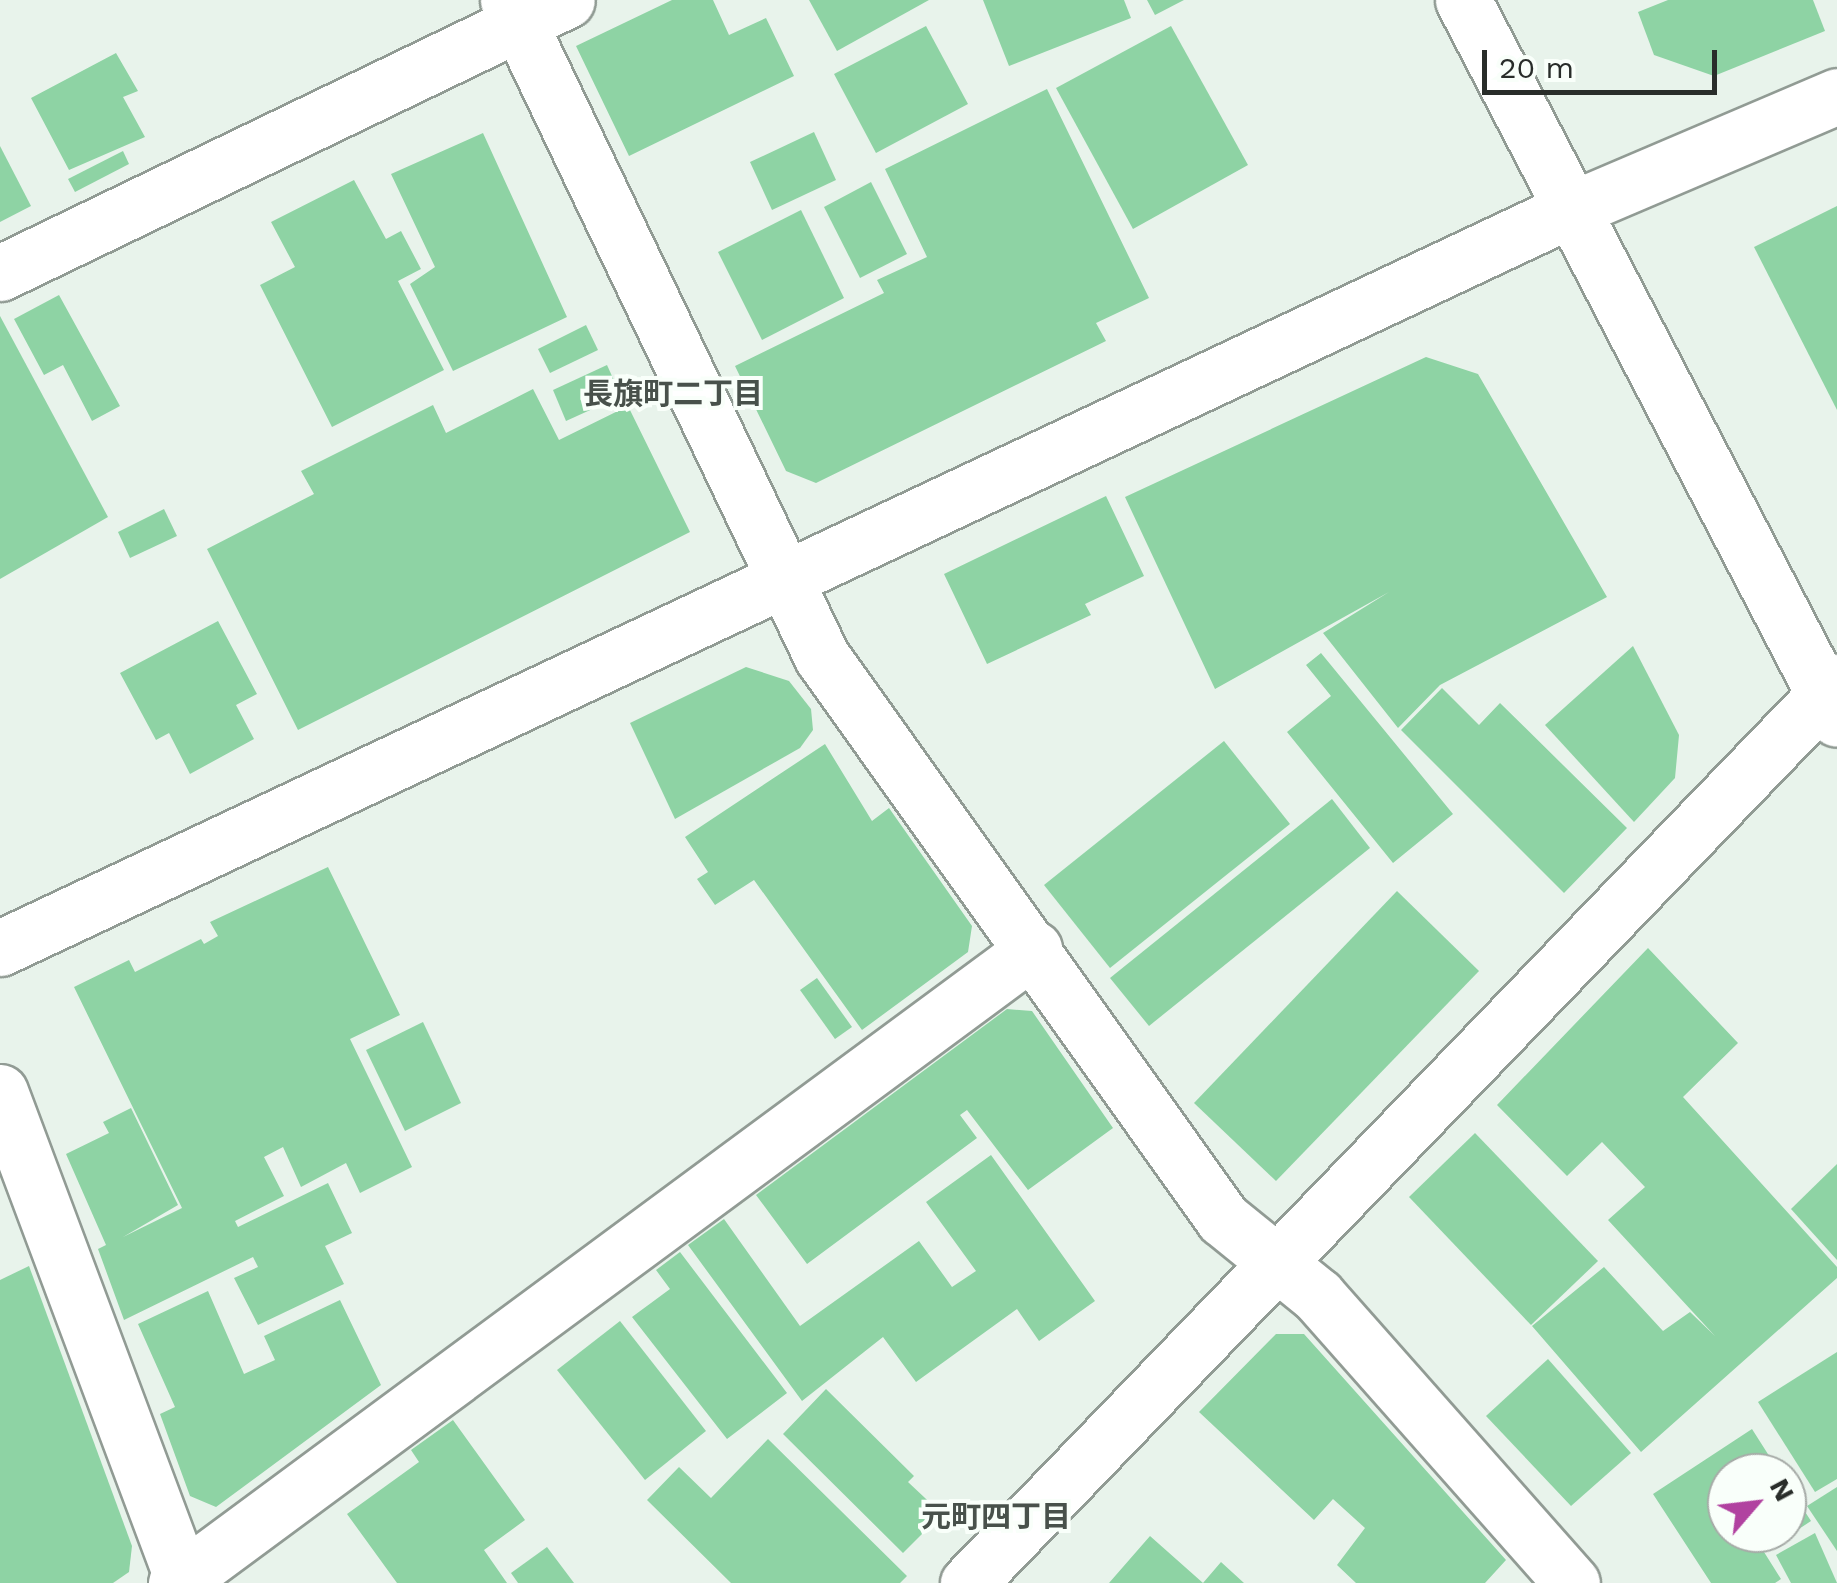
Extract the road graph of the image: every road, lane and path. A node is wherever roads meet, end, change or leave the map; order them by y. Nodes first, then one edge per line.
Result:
1 (567, 0) edge
2 (1463, 0) edge
3 (513, 12) edge
4 (1837, 96) edge
5 (1570, 210) junction
6 (0, 273) edge
7 (787, 582) junction
8 (1833, 698) edge
9 (0, 948) edge
10 (1034, 949) junction
11 (0, 1092) edge
12 (1276, 1265) junction
13 (180, 1581) edge
14 (968, 1583) edge
15 (1572, 1583) edge

1 - 3 street
2 - 5 street
3 - 6 street
3 - 7 street
4 - 5 street
5 - 7 street
5 - 8 street
7 - 9 street
7 - 10 street
8 - 12 street
10 - 12 street
10 - 13 street
11 - 13 street
12 - 14 street
12 - 15 street

